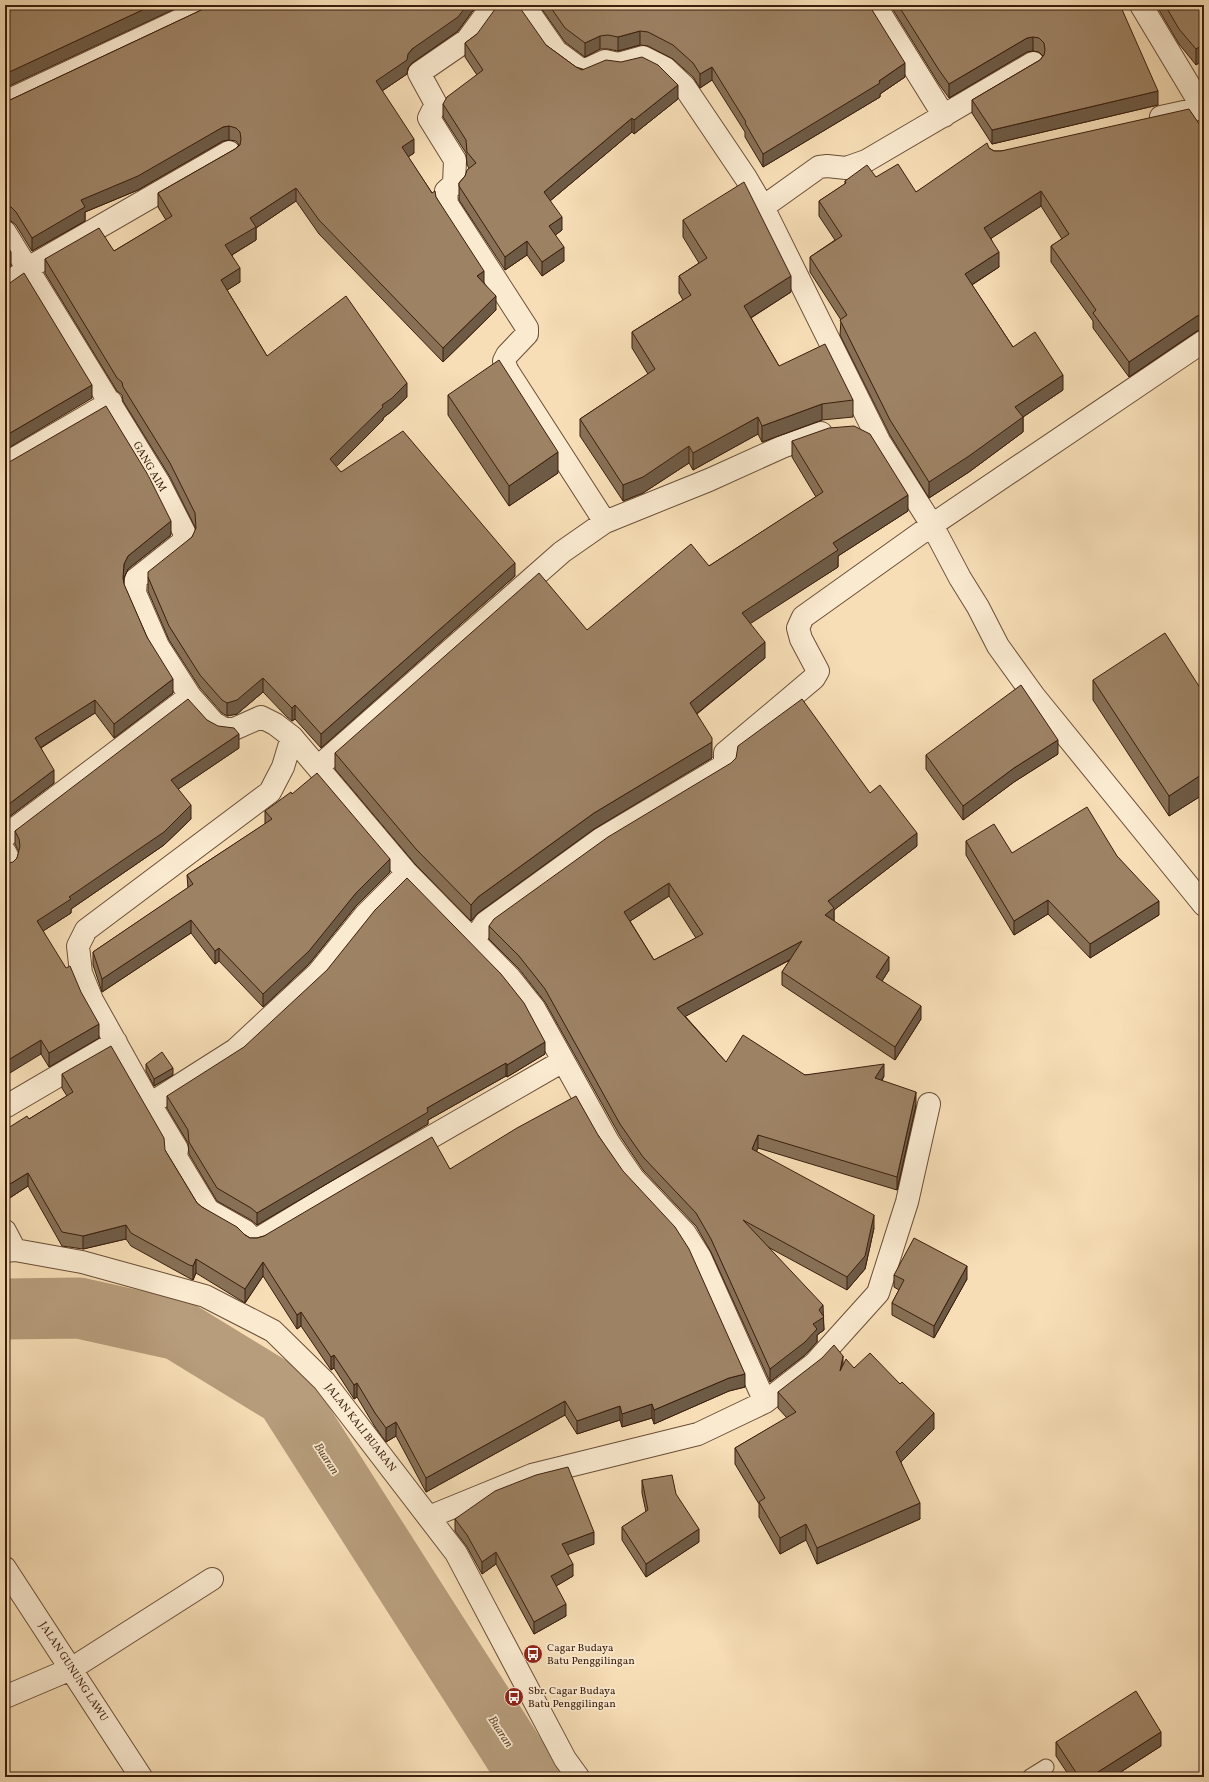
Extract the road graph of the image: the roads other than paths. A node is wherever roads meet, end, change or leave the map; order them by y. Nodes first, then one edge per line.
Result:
1 (212, 5) edge
2 (493, 5) edge
3 (524, 5) edge
4 (875, 5) edge
5 (1141, 5) edge
6 (1033, 63) edge
7 (5, 102) edge
8 (1203, 109) edge
9 (944, 116) junction
10 (1142, 122) edge
11 (229, 152) edge
12 (763, 207) junction
13 (5, 232) edge
14 (28, 268) junction
15 (5, 286) edge
16 (1204, 341) edge
17 (110, 402) junction
18 (878, 441) junction
19 (5, 464) edge
20 (605, 522) junction
21 (932, 524) junction
22 (190, 696) junction
23 (292, 737) junction
24 (318, 767) junction
25 (5, 836) edge
26 (5, 852) edge
27 (5, 866) edge
28 (407, 873) junction
29 (1204, 905) edge
30 (474, 940) junction
31 (116, 1042) junction
32 (563, 1061) junction
33 (150, 1104) junction
34 (929, 1104) dead end
35 (5, 1107) edge
36 (5, 1231) edge
37 (10, 1251) edge
38 (765, 1402) junction
39 (429, 1517) junction
40 (5, 1568) edge
41 (212, 1579) dead end
42 (71, 1669) junction
43 (5, 1697) edge
44 (1046, 1767) dead end
45 (141, 1777) edge
46 (578, 1777) edge
47 (1030, 1777) edge

1 - 7 street
2 - 20 street
3 - 12 street
4 - 9 street
5 - 8 street
6 - 9 street
8 - 10 street
9 - 12 street
11 - 14 street
12 - 18 street
13 - 14 street, GANG AIM
14 - 15 street
14 - 17 street, GANG AIM
16 - 21 street
17 - 19 street
17 - 22 street, GANG AIM
18 - 20 street
18 - 21 street
20 - 24 street
21 - 29 street
21 - 30 street
22 - 23 street
22 - 25 street
23 - 24 street
23 - 31 street
24 - 28 street
26 - 27 street
28 - 30 street
28 - 33 street
30 - 32 street
31 - 33 street
31 - 35 street
32 - 33 street
32 - 38 street
34 - 38 street
36 - 37 street
37 - 39 street, JALAN KALI BUARAN
38 - 39 street
39 - 46 street, JALAN KALI BUARAN
40 - 42 street, JALAN GUNUNG LAWU
41 - 42 street
42 - 43 street
42 - 45 street, JALAN GUNUNG LAWU
44 - 47 lane

